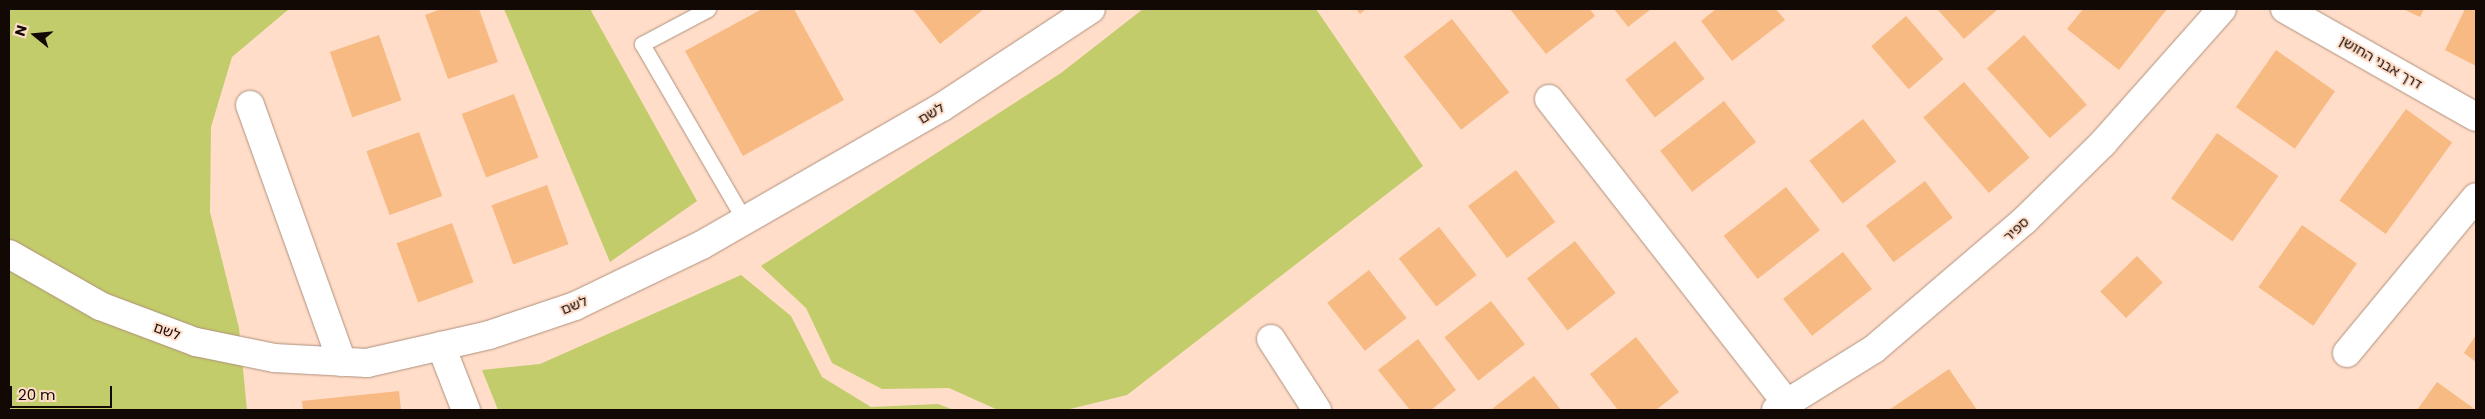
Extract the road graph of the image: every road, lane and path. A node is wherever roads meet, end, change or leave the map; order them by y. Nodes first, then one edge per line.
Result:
1 (708, 9) edge
2 (1091, 9) edge
3 (2222, 9) edge
4 (2285, 9) edge
5 (1549, 99) dead end
6 (250, 105) dead end
7 (2476, 117) edge
8 (2476, 197) edge
9 (745, 220) junction
10 (9, 254) edge
11 (1271, 340) dead end
12 (441, 346) junction
13 (2347, 353) dead end
14 (342, 362) junction
15 (1781, 407) edge
16 (466, 410) edge
17 (1317, 410) edge

1 - 9 lane
2 - 9 street, לשם
3 - 15 street, ספיר
4 - 7 street, דרך אבני החושן
5 - 15 street
6 - 14 street
8 - 13 street
9 - 12 street, לשם
10 - 14 street, לשם
11 - 17 street
12 - 14 street, לשם
12 - 16 street

